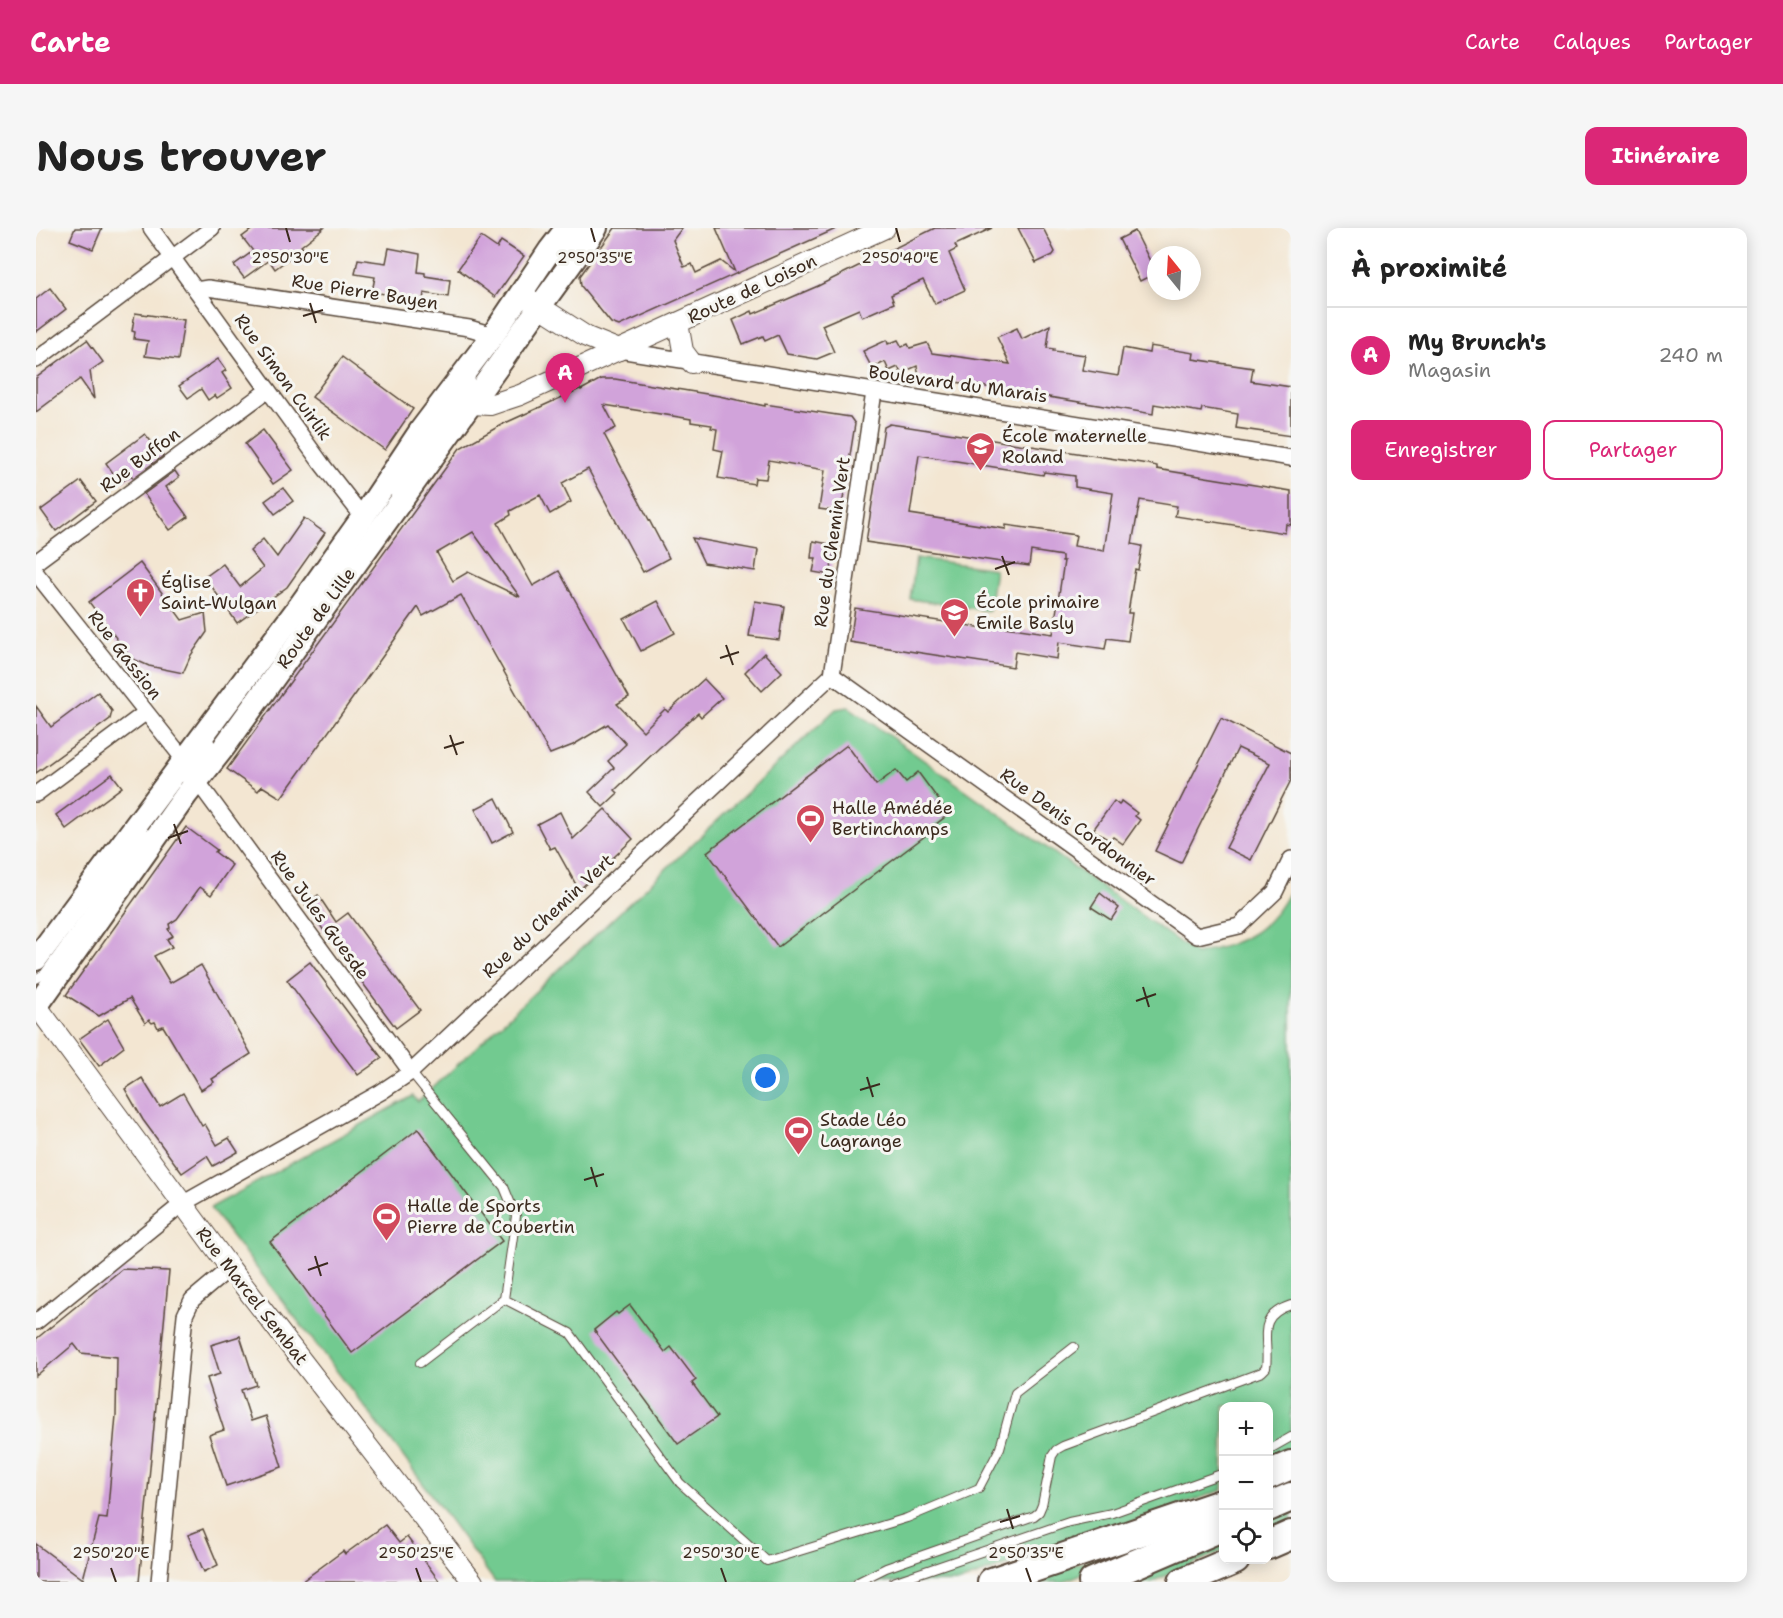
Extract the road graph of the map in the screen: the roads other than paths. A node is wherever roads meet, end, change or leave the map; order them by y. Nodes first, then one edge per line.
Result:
1 (151, 228) edge
2 (213, 228) edge
3 (567, 228) edge
4 (580, 228) edge
5 (596, 228) edge
6 (885, 228) edge
7 (173, 258) junction
8 (196, 290) junction
9 (529, 300) junction
10 (678, 323) junction
11 (498, 340) junction
12 (619, 350) junction
13 (36, 360) edge
14 (692, 363) junction
15 (467, 388) junction
16 (268, 390) junction
17 (874, 392) junction
18 (1291, 458) edge
19 (390, 495) dead end
20 (363, 517) junction
21 (350, 551) dead end
22 (36, 562) edge
23 (36, 573) edge
24 (275, 651) dead end
25 (832, 675) junction
26 (145, 713) junction
27 (188, 775) junction
28 (36, 794) edge
29 (148, 830) dead end
30 (1291, 859) edge
31 (36, 959) edge
32 (36, 979) edge
33 (36, 1006) edge
34 (411, 1072) junction
35 (182, 1204) junction
36 (230, 1268) junction
37 (504, 1299) junction
38 (1291, 1305) edge
39 (36, 1322) edge
40 (1074, 1347) dead end
41 (420, 1363) dead end
42 (1291, 1437) edge
43 (1273, 1448) edge
44 (1291, 1465) edge
45 (1273, 1473) edge
46 (1219, 1475) edge
47 (1291, 1482) edge
48 (1273, 1489) edge
49 (1291, 1497) edge
50 (1273, 1504) edge
51 (1219, 1509) edge
52 (1219, 1510) edge
53 (1291, 1535) edge
54 (1273, 1543) edge
55 (1226, 1564) edge
56 (159, 1582) edge
57 (473, 1582) edge
58 (858, 1582) edge
59 (893, 1582) edge
60 (992, 1582) edge
61 (1094, 1582) edge
62 (1183, 1582) edge

1 - 7 street, Rue Simon Cuirlik
2 - 7 street
3 - 9 main road, Route de Lille
4 - 9 lane
5 - 9 main road, Route de Lille
6 - 10 street, Route de Loison
7 - 8 street, Rue Simon Cuirlik
7 - 13 street
8 - 11 street, Rue Pierre Bayen
8 - 16 street, Rue Simon Cuirlik
9 - 11 main road, Route de Lille
9 - 12 street
9 - 15 main road, Route de Lille
10 - 12 street, Route de Loison
10 - 14 street
11 - 15 main road, Route de Lille
12 - 14 street, Boulevard du Marais
12 - 15 street, Route de Loison
14 - 17 street, Boulevard du Marais
15 - 19 lane
15 - 20 main road, Route de Lille
15 - 27 main road, Route de Lille
16 - 20 street, Rue Simon Cuirlik
16 - 22 street, Rue Buffon
17 - 18 street, Boulevard du Marais
17 - 25 street, Rue du Chemin Vert
20 - 27 main road, Route de Lille
21 - 24 lane
23 - 26 street, Rue Gassion
25 - 30 street, Rue Denis Cordonnier
25 - 34 street, Rue du Chemin Vert
26 - 27 street, Rue Gassion
26 - 28 street
27 - 31 main road, Route de Lille
27 - 33 main road, Route de Lille
27 - 34 street, Rue Jules Guesde
29 - 32 lane
33 - 35 street, Rue Marcel Sembat
34 - 35 street, Rue du Chemin Vert
34 - 37 lane
35 - 36 street, Rue Marcel Sembat
35 - 39 street, Rue du Chemin Vert
36 - 56 street
36 - 57 street, Rue Marcel Sembat
37 - 40 lane
37 - 41 lane
38 - 58 lane
42 - 43 lane
44 - 45 highway
46 - 59 lane
47 - 48 highway
49 - 50 highway
51 - 60 highway
52 - 61 highway
53 - 54 highway
55 - 62 highway

